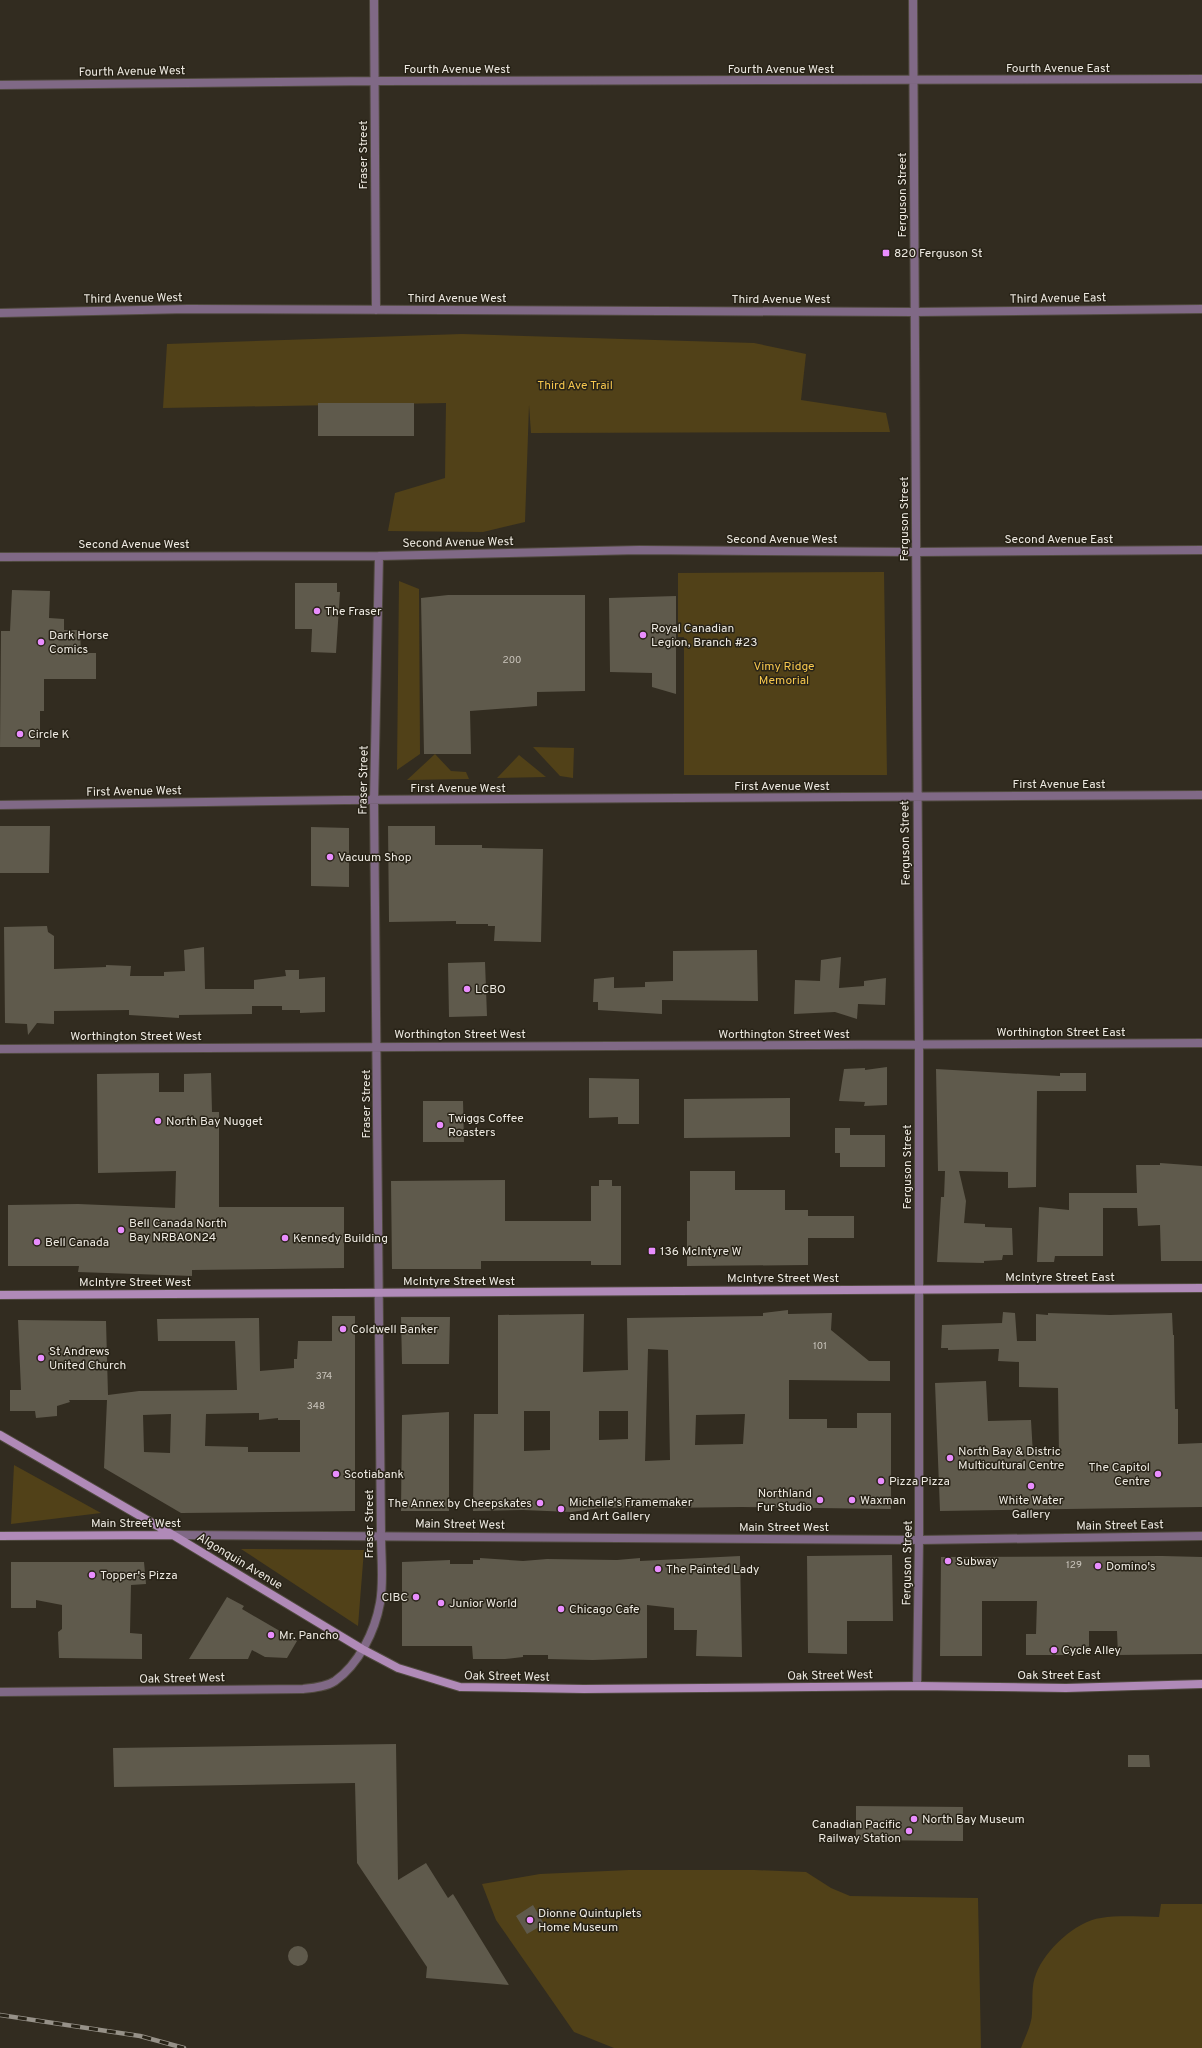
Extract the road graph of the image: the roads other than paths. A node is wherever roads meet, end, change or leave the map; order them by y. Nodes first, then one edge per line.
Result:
1 (374, 0) edge
2 (913, 0) edge
3 (1202, 79) edge
4 (913, 80) junction
5 (375, 81) junction
6 (0, 85) edge
7 (1202, 309) edge
8 (376, 310) junction
9 (0, 312) edge
10 (914, 312) junction
11 (1202, 550) edge
12 (916, 552) junction
13 (379, 556) junction
14 (0, 557) edge
15 (1202, 795) edge
16 (917, 797) junction
17 (374, 800) junction
18 (0, 805) edge
19 (1202, 1043) edge
20 (919, 1045) junction
21 (378, 1046) junction
22 (0, 1049) edge
23 (1202, 1288) edge
24 (919, 1290) junction
25 (379, 1293) junction
26 (0, 1295) edge
27 (0, 1435) edge
28 (173, 1534) junction
29 (0, 1536) edge
30 (382, 1536) junction
31 (1202, 1536) edge
32 (919, 1540) junction
33 (362, 1649) junction
34 (1202, 1684) edge
35 (917, 1686) junction
36 (0, 1692) edge

1 - 5 street, Fraser Street
2 - 4 street, Ferguson Street
3 - 4 street, Fourth Avenue East
4 - 5 street, Fourth Avenue West
4 - 10 street, Ferguson Street
5 - 6 street, Fourth Avenue West
5 - 8 street, Fraser Street
7 - 10 street, Third Avenue East
8 - 9 street, Third Avenue West
8 - 10 street, Third Avenue West
10 - 12 street, Ferguson Street
11 - 12 street, Second Avenue East
12 - 13 street, Second Avenue West
12 - 16 street, Ferguson Street
13 - 14 street, Second Avenue West
13 - 17 street, Fraser Street
15 - 16 street, First Avenue East
16 - 17 street, First Avenue West
16 - 20 street, Ferguson Street
17 - 18 street, First Avenue West
17 - 21 street, Fraser Street
19 - 20 street, Worthington Street East
20 - 21 street, Worthington Street West
20 - 24 street, Ferguson Street
21 - 22 street, Worthington Street West
21 - 25 street, Fraser Street
23 - 24 main road, McIntyre Street East
24 - 25 main road, McIntyre Street West
24 - 32 street, Ferguson Street
25 - 26 main road, McIntyre Street West
25 - 30 street, Fraser Street
27 - 28 main road, Algonquin Avenue
28 - 29 main road, Main Street West
28 - 30 street, Main Street West
28 - 33 main road, Algonquin Avenue
30 - 32 street, Main Street West
30 - 33 street, Fraser Street
31 - 32 street, Main Street East
32 - 35 street, Ferguson Street
33 - 35 main road, Oak Street West
33 - 36 street, Oak Street West
34 - 35 main road, Oak Street East

